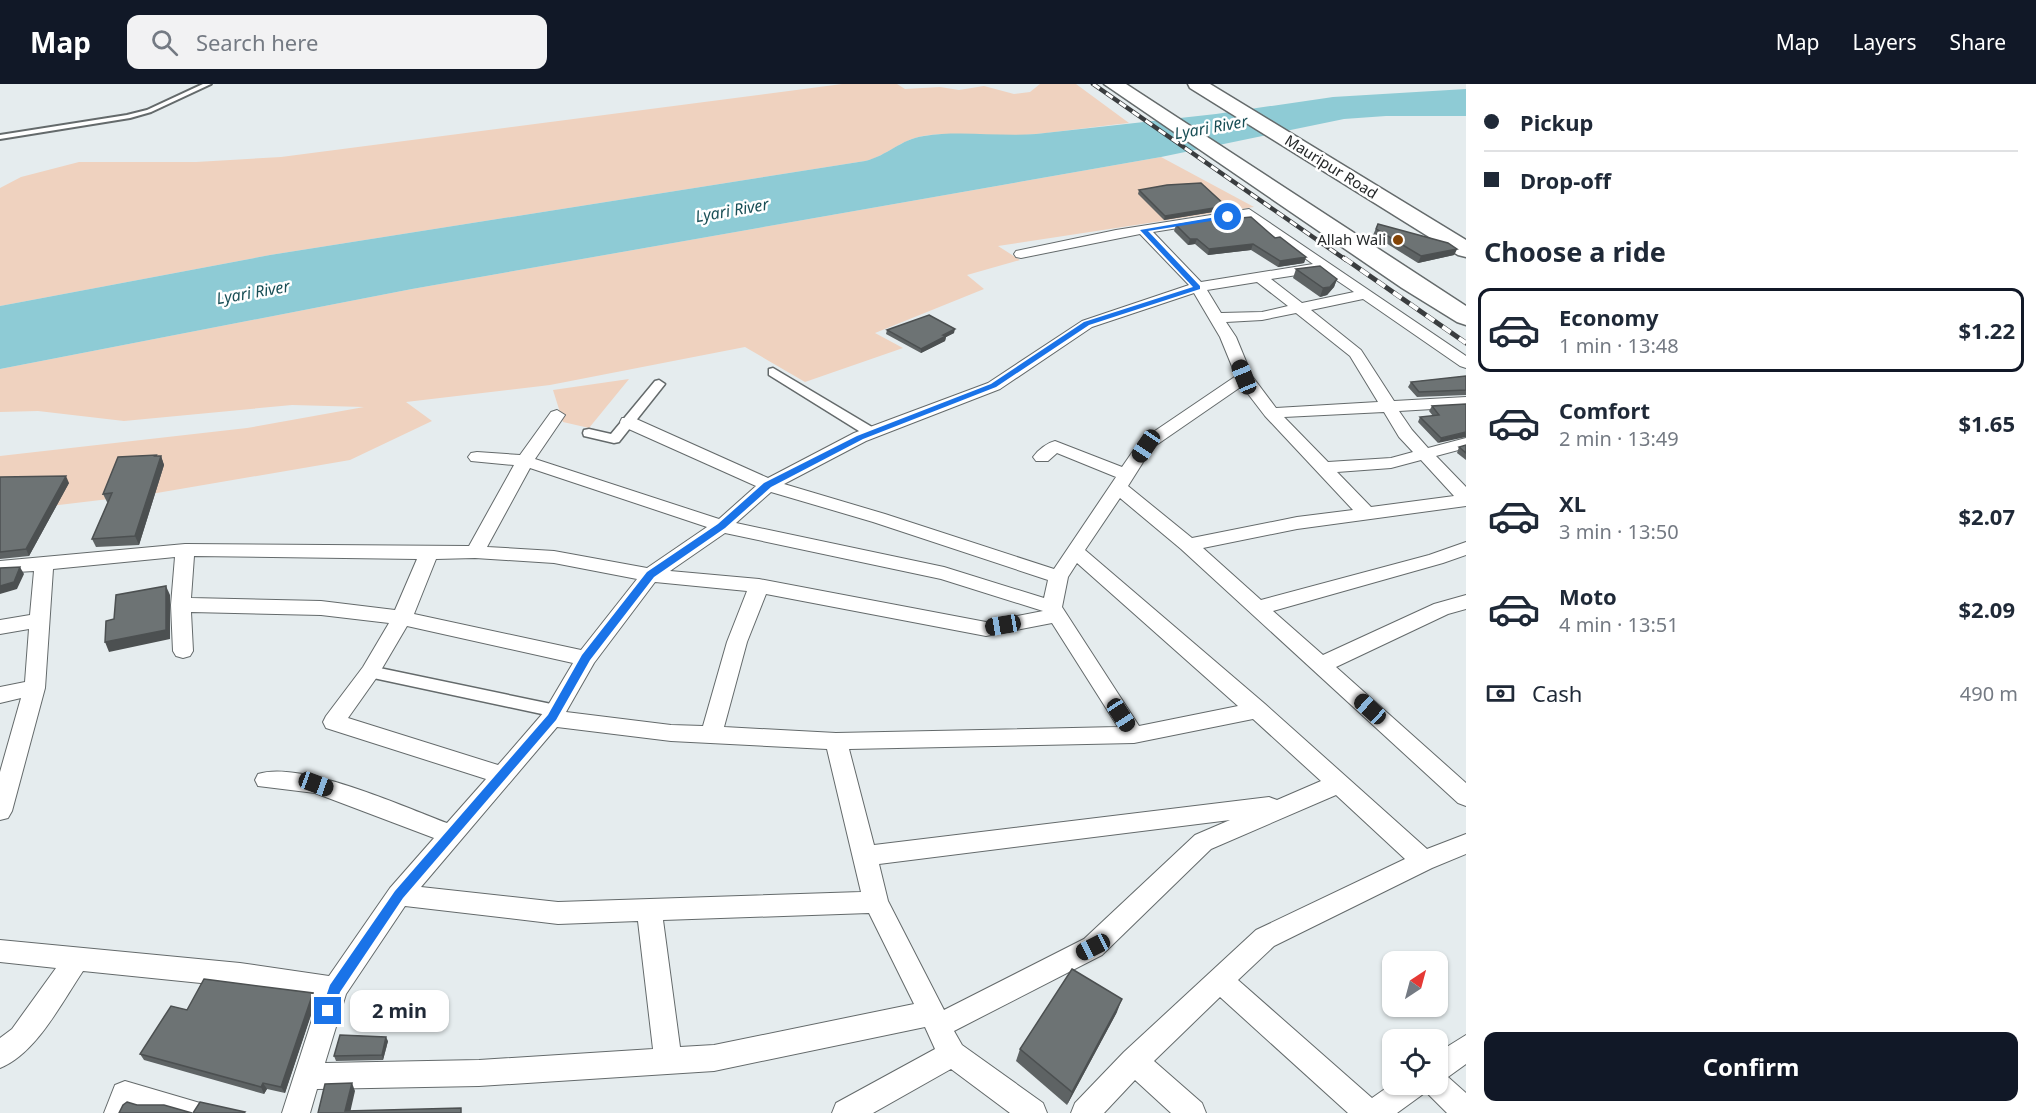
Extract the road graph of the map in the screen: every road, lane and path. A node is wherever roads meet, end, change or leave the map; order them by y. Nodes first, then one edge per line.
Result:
1 (208, 84) edge
2 (1113, 84) edge
3 (1197, 84) edge
4 (1230, 84) edge
5 (0, 137) edge
6 (1363, 163) dead end
7 (1143, 230) junction
8 (1466, 250) edge
9 (1021, 254) dead end
10 (1325, 266) junction
11 (1260, 277) junction
12 (1198, 287) junction
13 (1365, 294) junction
14 (1298, 307) junction
15 (1466, 317) edge
16 (1216, 318) junction
17 (1466, 363) edge
18 (773, 372) dead end
19 (1244, 377) junction
20 (658, 384) dead end
21 (1466, 402) edge
22 (1389, 406) junction
23 (1271, 413) junction
24 (557, 415) dead end
25 (628, 422) junction
26 (589, 433) dead end
27 (872, 433) junction
28 (1466, 443) edge
29 (1423, 452) junction
30 (477, 457) dead end
31 (1042, 457) dead end
32 (525, 461) junction
33 (1323, 468) junction
34 (1122, 481) junction
35 (768, 485) junction
36 (1466, 499) edge
37 (1367, 513) junction
38 (722, 526) junction
39 (1188, 545) junction
40 (1466, 548) edge
41 (184, 550) junction
42 (1075, 551) junction
43 (475, 552) junction
44 (429, 554) junction
45 (44, 564) junction
46 (0, 567) edge
47 (651, 574) junction
48 (1058, 577) junction
49 (759, 586) junction
50 (1466, 602) edge
51 (181, 605) junction
52 (1258, 608) junction
53 (1054, 611) junction
54 (402, 618) junction
55 (40, 620) junction
56 (0, 627) edge
57 (183, 651) dead end
58 (586, 658) junction
59 (1321, 665) junction
60 (370, 672) junction
61 (35, 688) junction
62 (0, 695) edge
63 (1257, 710) junction
64 (554, 714) junction
65 (1134, 735) junction
66 (711, 736) junction
67 (836, 741) junction
68 (502, 775) junction
69 (266, 780) dead end
70 (1338, 784) junction
71 (1466, 797) edge
72 (1293, 803) junction
73 (0, 811) edge
74 (451, 834) junction
75 (1466, 844) edge
76 (865, 856) junction
77 (1424, 861) junction
78 (399, 895) junction
79 (876, 902) junction
80 (649, 910) junction
81 (0, 951) edge
82 (77, 959) junction
83 (1220, 980) junction
84 (335, 989) junction
85 (934, 1019) junction
86 (1466, 1047) edge
87 (952, 1054) junction
88 (0, 1055) edge
89 (1134, 1061) junction
90 (1448, 1061) edge
91 (668, 1062) junction
92 (307, 1076) junction
93 (1399, 1095) edge
94 (1448, 1095) edge
95 (1466, 1112) edge
96 (118, 1113) edge
97 (190, 1113) edge
98 (296, 1113) edge
99 (846, 1113) edge
100 (1033, 1113) edge
101 (1085, 1113) edge
102 (1192, 1113) edge
103 (1369, 1113) edge
104 (1374, 1113) edge

1 - 5 lane
2 - 15 highway
3 - 8 highway, Mauripur Road
4 - 6 highway, Mauripur Road
7 - 9 street
7 - 10 street
7 - 12 street
10 - 11 street
10 - 13 street
11 - 12 street
11 - 14 street
12 - 16 street
12 - 27 street
13 - 14 street
13 - 17 street
14 - 16 street
14 - 22 street
16 - 19 street
18 - 27 street
19 - 23 street
19 - 34 street
20 - 25 street
21 - 22 street
22 - 23 street
22 - 29 street
23 - 33 street
24 - 32 street
25 - 26 street
25 - 35 street
27 - 35 street
28 - 29 street
29 - 33 street
29 - 36 street
30 - 32 street
31 - 34 street
32 - 38 street
32 - 43 street
33 - 37 street
34 - 39 street
34 - 42 street
35 - 38 street
35 - 48 street
36 - 37 street
37 - 39 street
38 - 47 street
38 - 53 street
39 - 52 street
40 - 52 street
41 - 44 street
41 - 45 street
41 - 51 street
42 - 48 street
42 - 63 street
43 - 44 street
43 - 47 street
44 - 54 street
45 - 46 street
45 - 55 street
47 - 49 street
47 - 58 street
48 - 53 street
49 - 53 street
49 - 66 street
50 - 59 street
51 - 54 street
51 - 57 street
52 - 59 street
53 - 65 street
54 - 58 street
54 - 60 street
55 - 56 street
55 - 61 street
58 - 64 street
59 - 71 street
60 - 64 street
60 - 68 street
61 - 62 street
61 - 73 street
63 - 65 street
63 - 70 street
64 - 66 street
64 - 68 street
65 - 67 street
66 - 67 street
67 - 76 street
68 - 74 street
69 - 74 street
70 - 72 street
70 - 77 street
72 - 76 street
72 - 85 street
74 - 78 street
75 - 77 street
76 - 79 street
77 - 83 street
78 - 80 street
78 - 84 street
79 - 80 street
79 - 85 street
80 - 91 street
81 - 82 street
82 - 84 street
82 - 88 street
83 - 89 street
83 - 103 street
84 - 92 street
85 - 87 street
85 - 91 street
86 - 90 street
87 - 99 street
87 - 100 street
89 - 101 street
89 - 102 street
91 - 92 street
92 - 98 street
93 - 104 street
94 - 95 street
96 - 97 street

